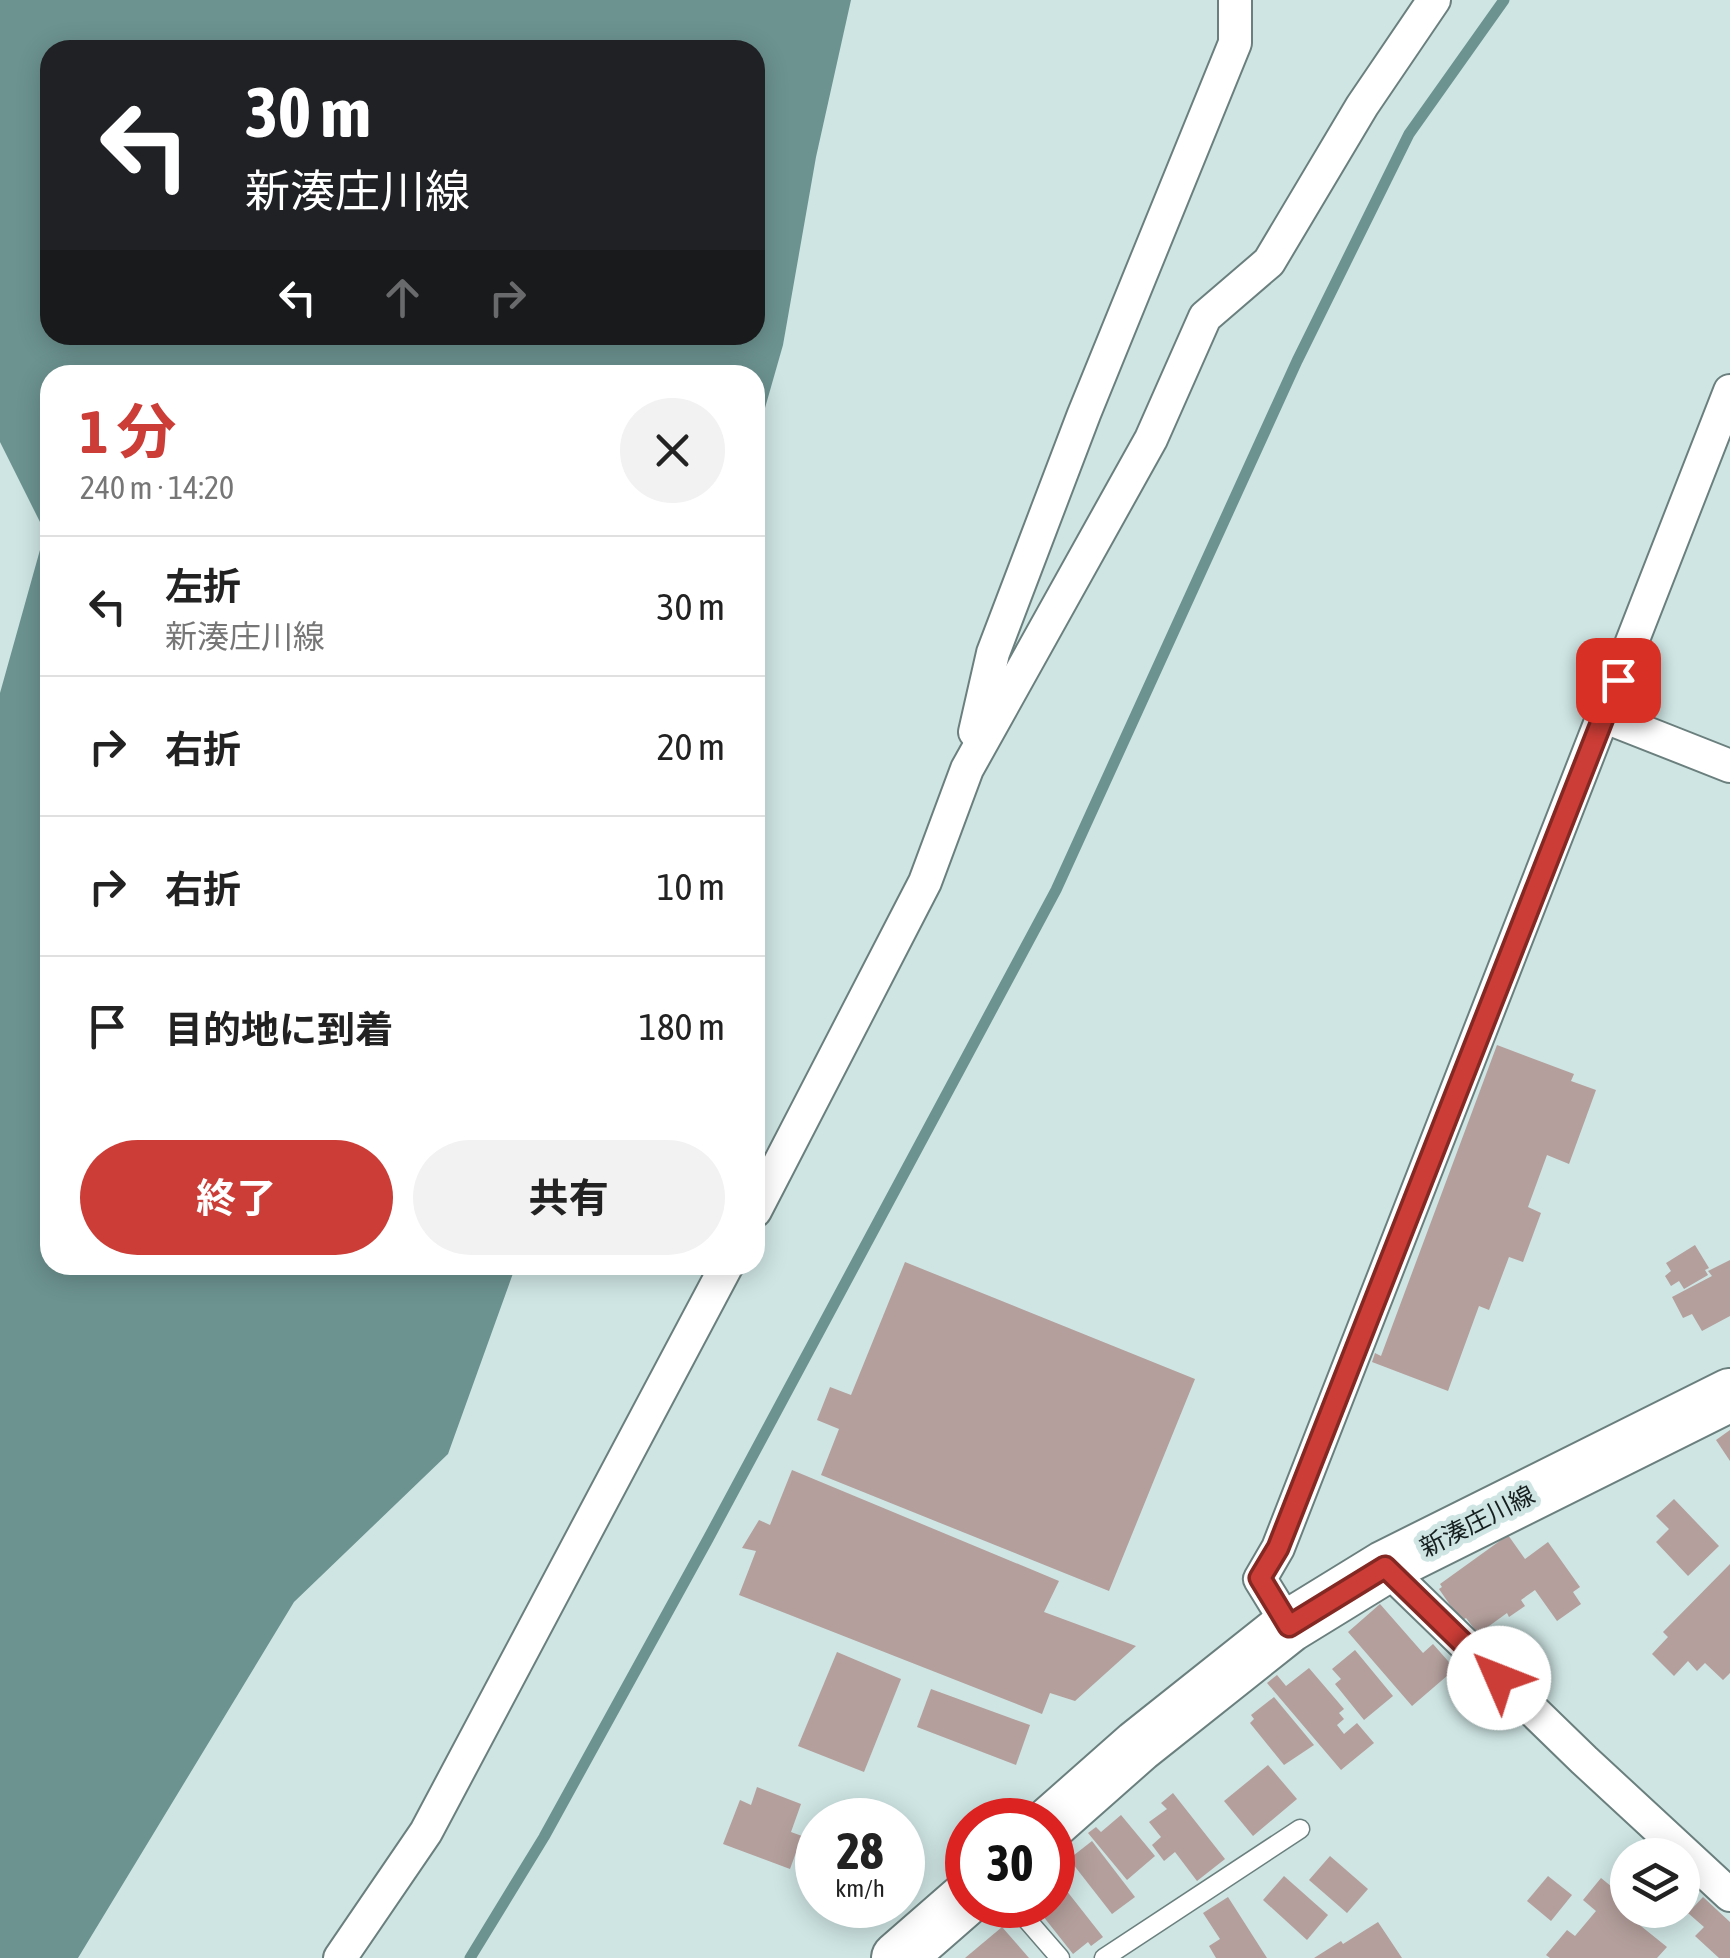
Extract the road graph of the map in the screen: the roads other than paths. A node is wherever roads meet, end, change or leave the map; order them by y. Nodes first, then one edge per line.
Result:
1 (1235, 0) edge
2 (1434, 0) edge
3 (1730, 391) edge
4 (1603, 716) junction
5 (1730, 766) edge
6 (966, 769) junction
7 (765, 1192) edge
8 (722, 1275) edge
9 (1730, 1395) edge
10 (1385, 1567) junction
11 (1289, 1626) junction
12 (1075, 1802) edge
13 (1300, 1828) dead end
14 (1730, 1895) edge
15 (945, 1917) edge
16 (1034, 1928) edge
17 (340, 1958) edge
18 (898, 1958) edge
19 (1060, 1958) edge
20 (1104, 1958) edge

1 - 6 street
2 - 6 street
3 - 4 street
4 - 5 street
4 - 11 street
6 - 7 street
8 - 17 street
9 - 10 main road, 新湊庄川線
10 - 11 main road, 新湊庄川線
10 - 14 street
11 - 12 main road, 新湊庄川線
13 - 20 lane
15 - 18 main road
16 - 19 lane

